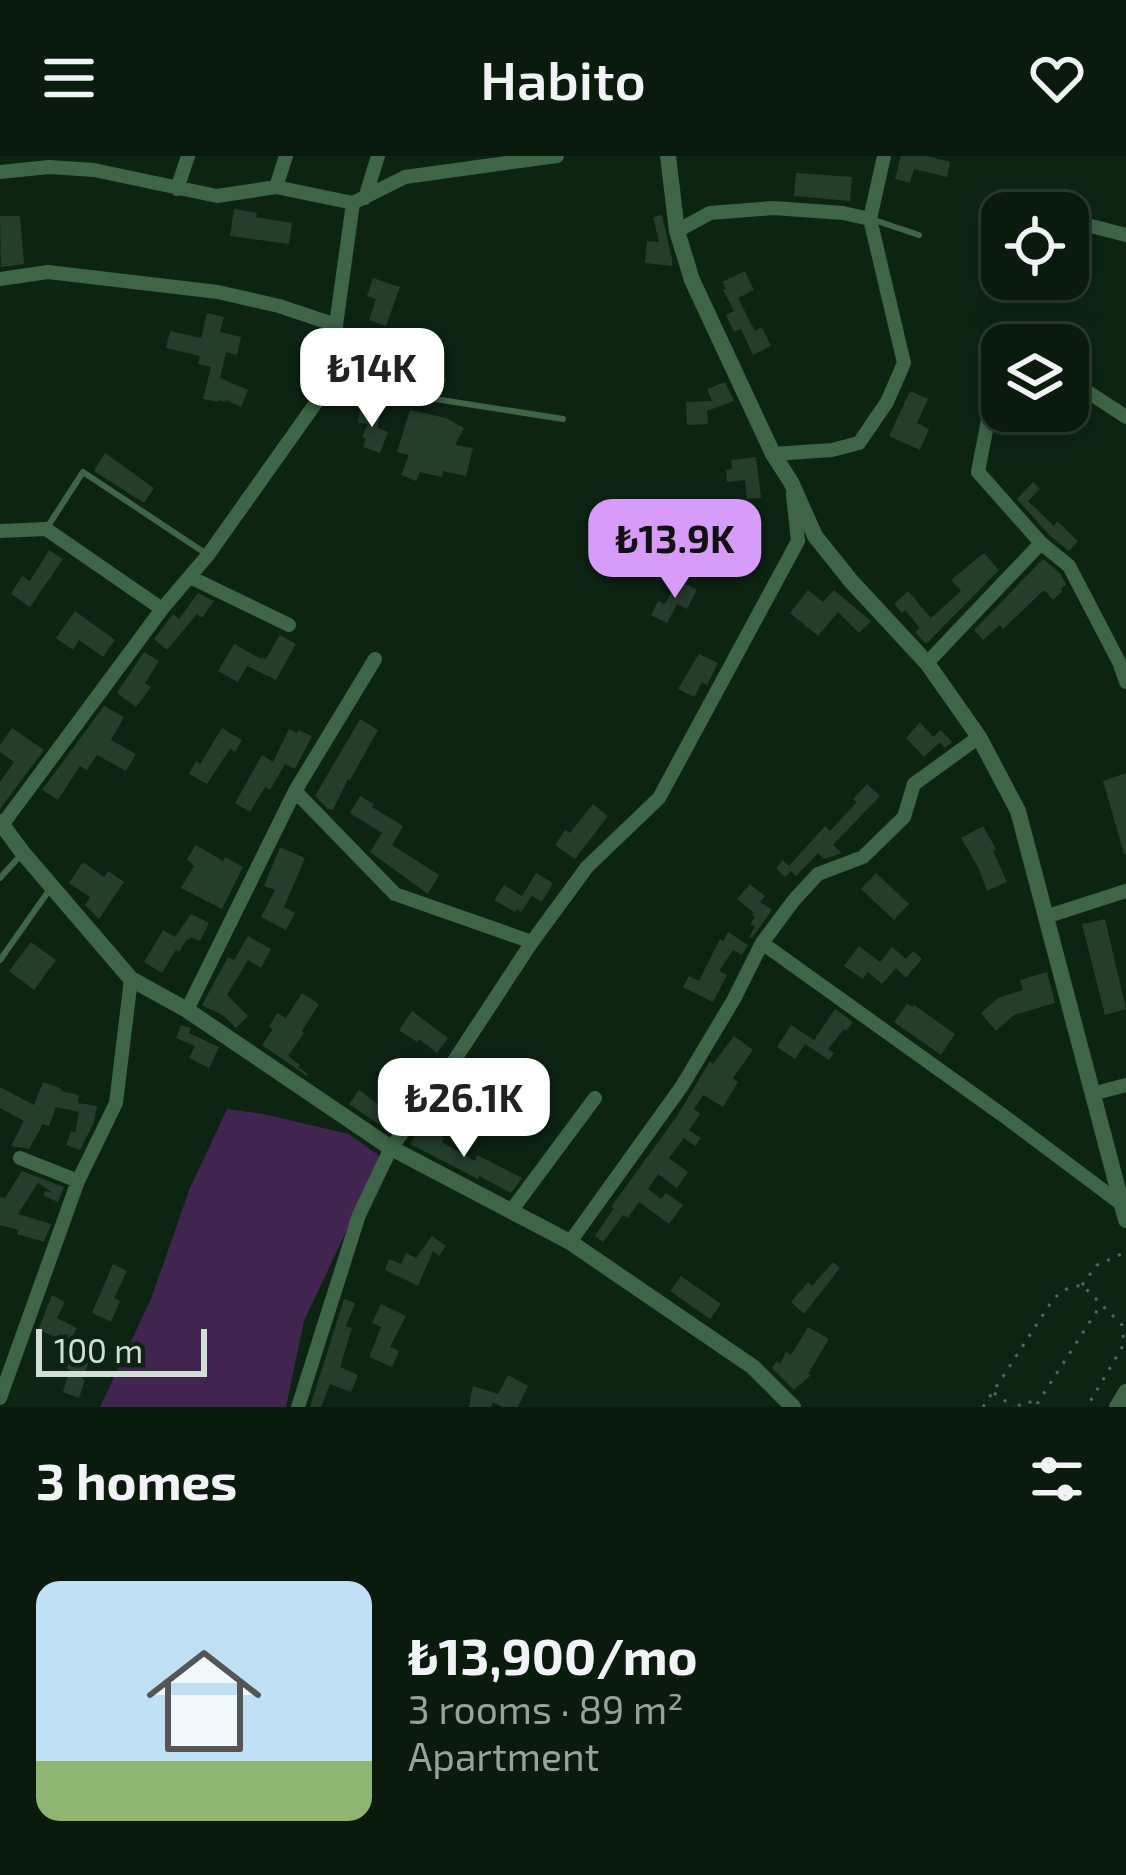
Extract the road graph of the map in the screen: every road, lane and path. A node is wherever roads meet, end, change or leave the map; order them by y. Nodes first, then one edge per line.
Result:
1 (188, 156) edge
2 (286, 156) edge
3 (378, 156) edge
4 (556, 156) edge
5 (668, 156) edge
6 (884, 156) edge
7 (51, 162) edge
8 (0, 172) edge
9 (275, 188) junction
10 (177, 189) junction
11 (359, 201) junction
12 (871, 219) junction
13 (1089, 224) edge
14 (677, 231) junction
15 (1125, 231) edge
16 (919, 235) dead end
17 (0, 279) edge
18 (335, 325) junction
19 (329, 382) junction
20 (1089, 393) edge
21 (1126, 417) edge
22 (562, 419) dead end
23 (986, 432) edge
24 (773, 454) junction
25 (791, 482) junction
26 (46, 529) junction
27 (0, 531) edge
28 (1041, 543) junction
29 (208, 554) junction
30 (190, 577) junction
31 (162, 609) junction
32 (289, 625) dead end
33 (375, 659) dead end
34 (1123, 662) edge
35 (927, 663) junction
36 (1126, 682) edge
37 (979, 737) junction
38 (296, 791) junction
39 (1, 824) edge
40 (22, 854) junction
41 (0, 878) edge
42 (52, 886) junction
43 (1126, 891) edge
44 (1045, 917) junction
45 (532, 942) junction
46 (762, 944) junction
47 (0, 960) edge
48 (130, 980) junction
49 (187, 1010) junction
50 (1126, 1085) edge
51 (1092, 1094) junction
52 (595, 1098) dead end
53 (391, 1148) junction
54 (20, 1158) dead end
55 (78, 1181) junction
56 (511, 1211) junction
57 (1123, 1211) edge
58 (570, 1242) junction
59 (1126, 1252) edge
60 (1082, 1286) junction
61 (1101, 1304) junction
62 (993, 1391) junction
63 (1126, 1392) edge
64 (0, 1398) edge
65 (1038, 1405) edge
66 (298, 1407) edge
67 (793, 1407) edge
68 (983, 1407) edge
69 (1015, 1407) edge
70 (1087, 1407) edge
71 (1117, 1407) edge

1 - 10 street
2 - 9 street
3 - 11 street
4 - 11 street
5 - 14 street
6 - 12 street
7 - 8 street
7 - 10 street
9 - 10 street
9 - 11 street
11 - 18 street
12 - 14 street
12 - 16 lane
12 - 24 street
13 - 15 street
14 - 24 street
17 - 18 street
18 - 19 street
19 - 22 lane
19 - 29 street
20 - 21 street
23 - 28 street
24 - 25 street
25 - 35 street
25 - 45 street
26 - 27 street
26 - 29 lane
26 - 31 street
28 - 34 street
28 - 35 street
29 - 30 street
30 - 31 street
30 - 32 street
31 - 39 street
33 - 38 street
34 - 36 street
35 - 37 street
37 - 44 street
37 - 46 street
38 - 45 street
38 - 49 street
39 - 40 street
40 - 41 lane
40 - 42 street
42 - 47 lane
42 - 48 street
43 - 44 street
44 - 51 street
45 - 53 street
46 - 57 street
46 - 58 street
48 - 49 street
48 - 55 street
49 - 53 street
50 - 51 street
51 - 57 street
52 - 56 street
53 - 56 street
53 - 66 street
54 - 55 street
55 - 64 street
56 - 58 street
58 - 67 street
59 - 60 path
60 - 61 path
60 - 62 path
61 - 65 path
61 - 70 path
62 - 68 path
62 - 69 path
63 - 71 street
65 - 69 path

